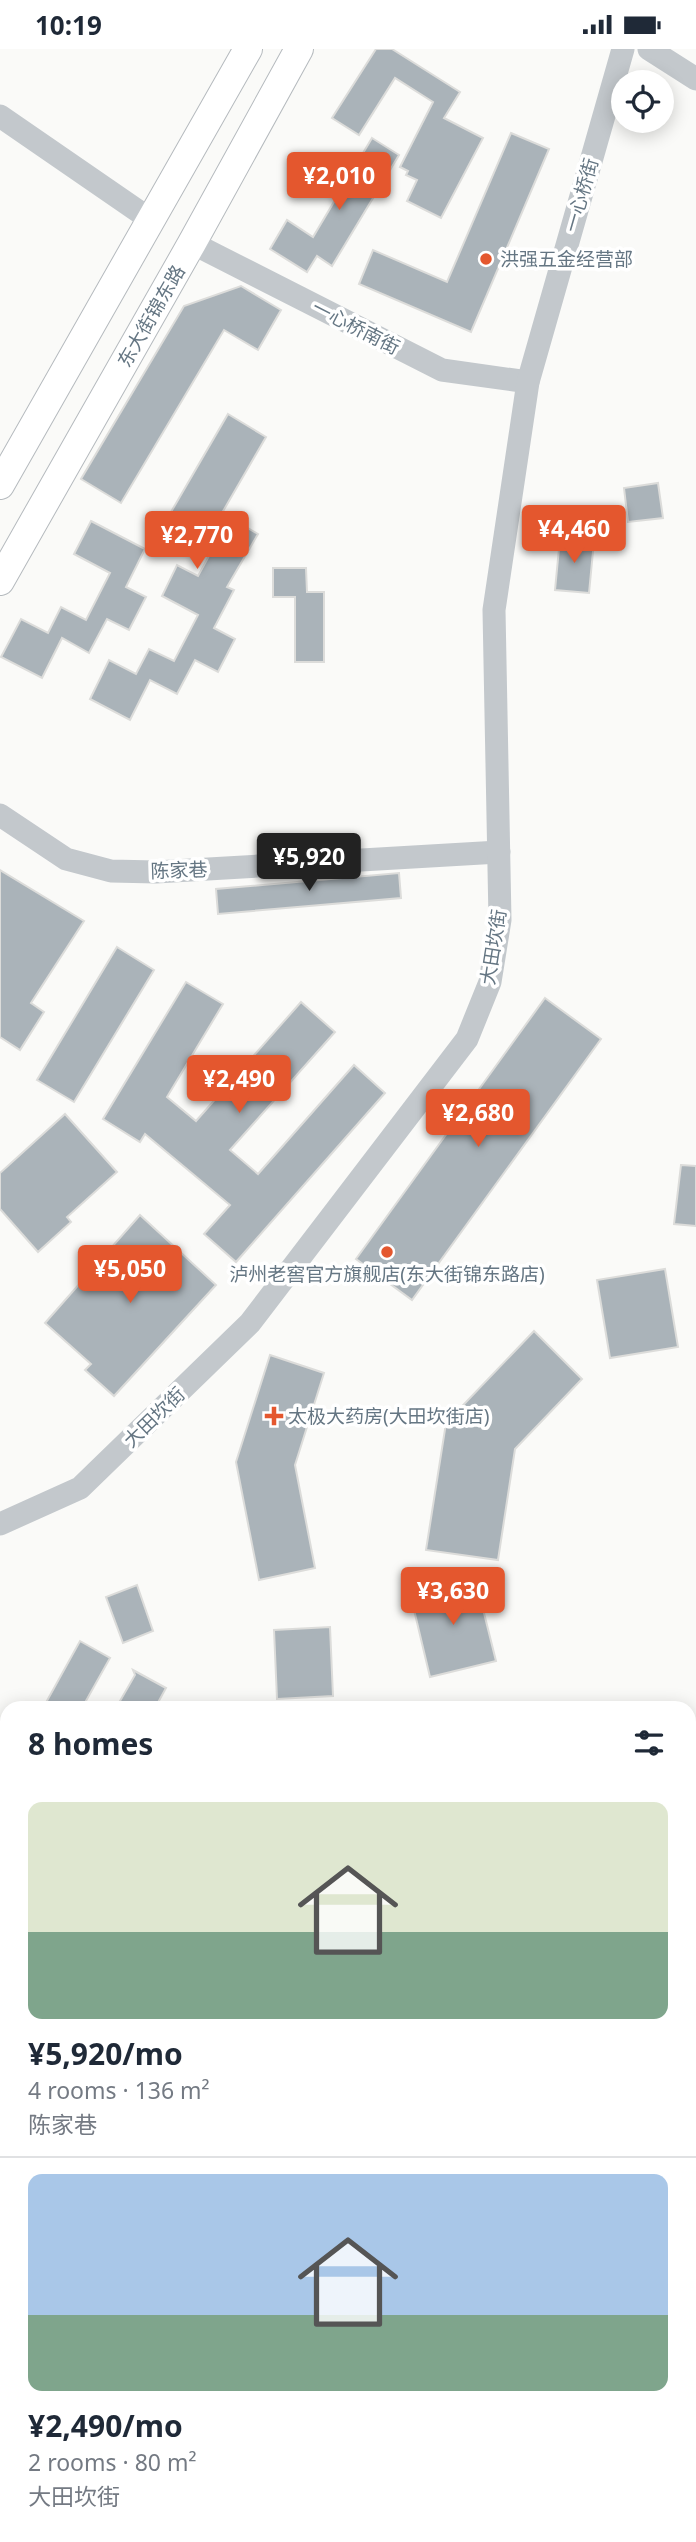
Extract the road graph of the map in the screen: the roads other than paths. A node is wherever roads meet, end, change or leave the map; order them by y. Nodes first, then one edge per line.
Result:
1 (248, 49) edge
2 (299, 49) edge
3 (623, 49) edge
4 (649, 49) edge
5 (696, 79) edge
6 (0, 116) edge
7 (151, 220) junction
8 (192, 243) junction
9 (528, 382) junction
10 (0, 485) edge
11 (0, 581) edge
12 (0, 814) edge
13 (499, 852) junction
14 (0, 1524) edge

1 - 7 main road
2 - 8 main road, 东大街锦东路
3 - 9 street, 一心桥街
4 - 5 street
6 - 7 street
7 - 10 main road
8 - 9 street, 一心桥南街
8 - 11 main road, 东大街锦东路
9 - 13 street, 大田坎街
12 - 13 street, 陈家巷
13 - 14 street, 大田坎街

